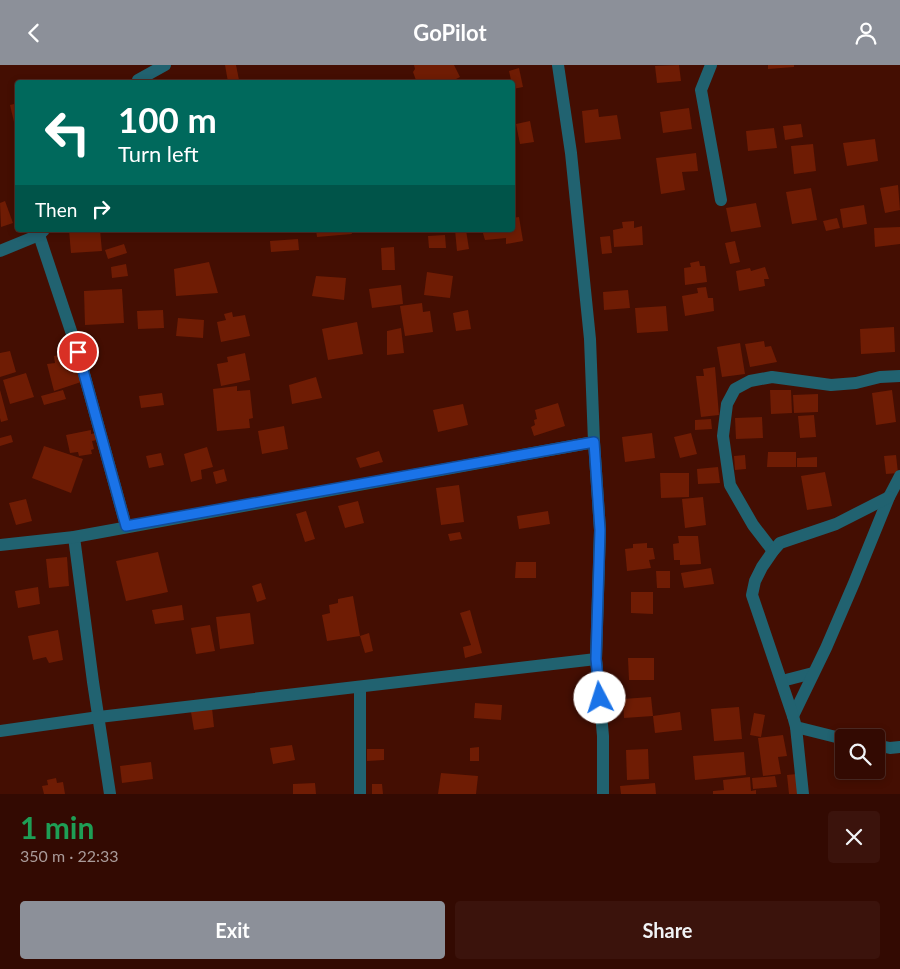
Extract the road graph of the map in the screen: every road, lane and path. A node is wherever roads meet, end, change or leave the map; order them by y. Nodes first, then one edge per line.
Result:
1 (165, 65) edge
2 (558, 65) edge
3 (712, 65) edge
4 (140, 80) edge
5 (721, 200) dead end
6 (42, 232) edge
7 (0, 251) edge
8 (900, 377) edge
9 (594, 442) junction
10 (900, 476) edge
11 (889, 497) junction
12 (126, 526) junction
13 (74, 537) junction
14 (0, 545) edge
15 (773, 551) junction
16 (596, 659) junction
17 (813, 673) junction
18 (782, 681) junction
19 (360, 687) junction
20 (99, 717) junction
21 (795, 722) junction
22 (0, 731) edge
23 (835, 736) edge
24 (885, 747) edge
25 (900, 747) edge
26 (110, 794) edge
27 (360, 794) edge
28 (604, 794) edge
29 (802, 794) edge

1 - 4 street
2 - 9 street
3 - 5 street
6 - 7 street
6 - 12 street
8 - 15 street
9 - 12 street
9 - 16 street
10 - 11 street
11 - 15 street
11 - 17 street
12 - 13 street
13 - 14 street
13 - 20 street
15 - 18 street
16 - 19 street
16 - 28 street
17 - 18 street
17 - 21 street
18 - 21 street
19 - 20 street
19 - 27 street
20 - 22 street
20 - 26 street
21 - 23 street
21 - 29 street
24 - 25 street

